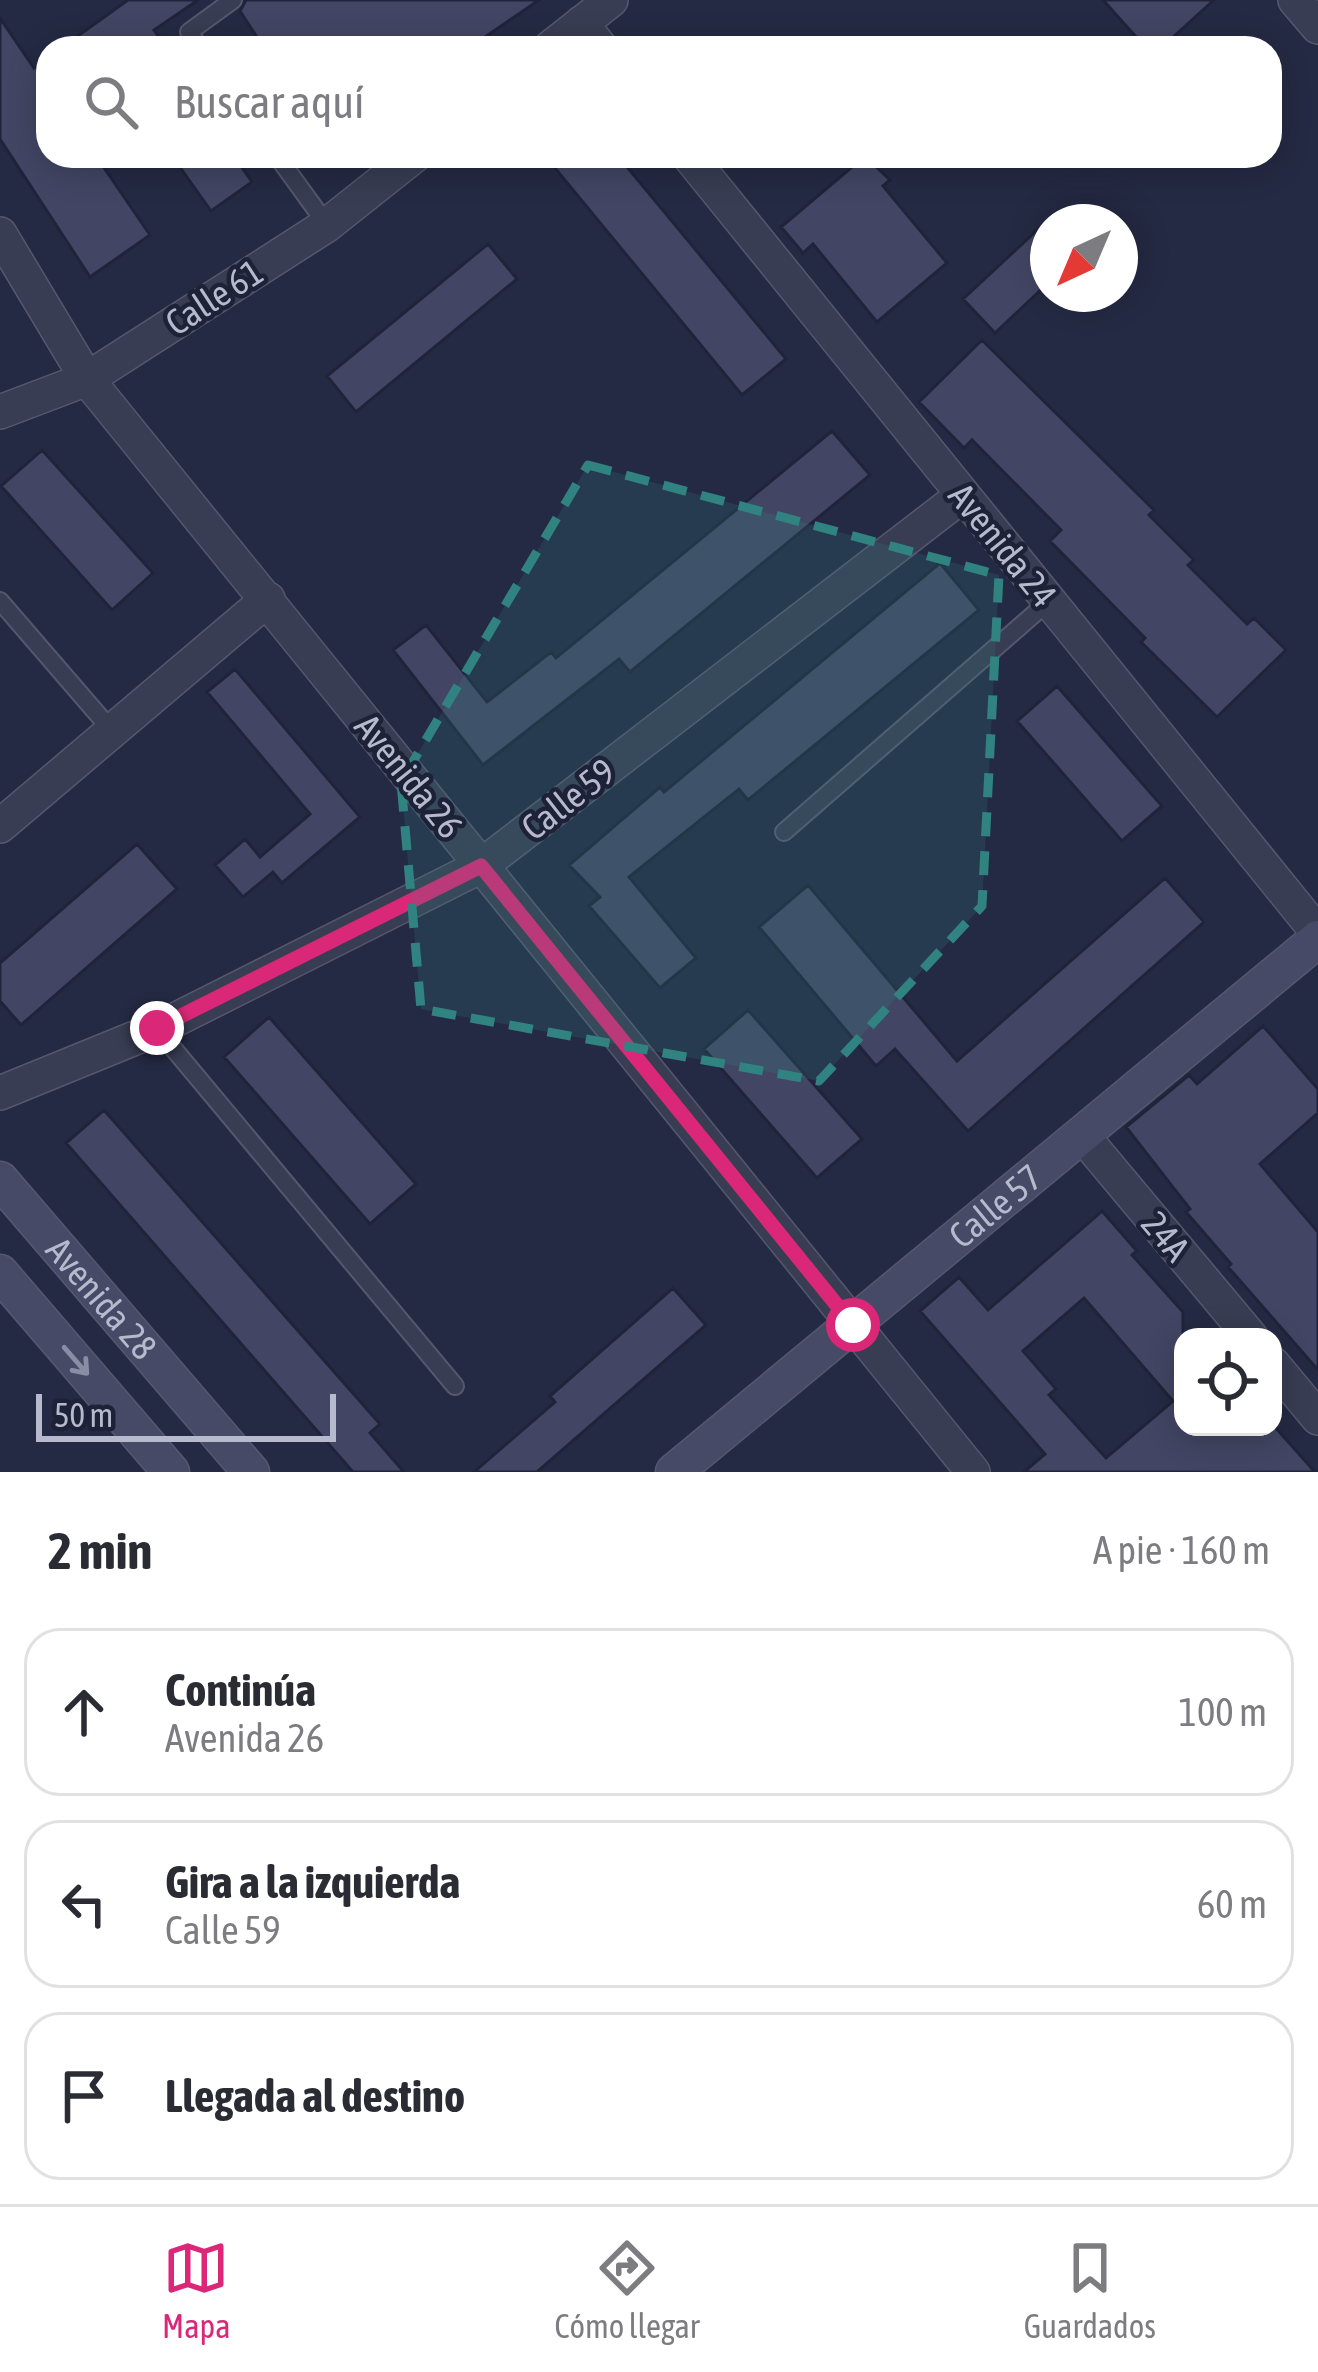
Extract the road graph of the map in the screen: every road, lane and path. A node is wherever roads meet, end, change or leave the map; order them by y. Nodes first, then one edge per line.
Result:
1 (232, 0) edge
2 (610, 0) edge
3 (1295, 0) edge
4 (1318, 27) edge
5 (191, 36) edge
6 (591, 36) edge
7 (286, 168) edge
8 (399, 168) edge
9 (699, 168) edge
10 (327, 225) junction
11 (0, 233) edge
12 (87, 379) junction
13 (0, 412) edge
14 (963, 495) junction
15 (268, 599) junction
16 (0, 601) edge
17 (1049, 601) junction
18 (113, 732) junction
19 (0, 826) edge
20 (784, 832) dead end
21 (481, 866) junction
22 (1318, 936) edge
23 (157, 1028) junction
24 (0, 1093) edge
25 (1082, 1135) junction
26 (0, 1180) edge
27 (0, 1273) edge
28 (853, 1325) junction
29 (1243, 1328) edge
30 (1282, 1375) edge
31 (455, 1386) dead end
32 (1318, 1418) edge
33 (170, 1472) edge
34 (251, 1472) edge
35 (674, 1472) edge
36 (973, 1472) edge

1 - 5 lane
2 - 6 street
3 - 4 street
7 - 10 lane
8 - 10 street, Calle 61
9 - 14 street, Avenida 24
10 - 12 street, Calle 61
11 - 12 street, Avenida 26
12 - 13 street, Calle 61
12 - 15 street, Avenida 26
14 - 17 street, Avenida 24
14 - 21 street, Calle 59
15 - 18 street
15 - 21 street, Avenida 26
16 - 18 lane
17 - 20 lane
17 - 22 street, Avenida 24
18 - 19 street
21 - 23 street, Calle 59
21 - 28 street, Avenida 26
22 - 25 street, Calle 57
23 - 24 street, Calle 59
23 - 31 lane
25 - 28 street, Calle 57
25 - 29 street, 24A
26 - 34 street, Avenida 28
27 -> 33 street, Avenida 28
28 - 35 street, Calle 57
28 - 36 street, Avenida 26
30 - 32 street

